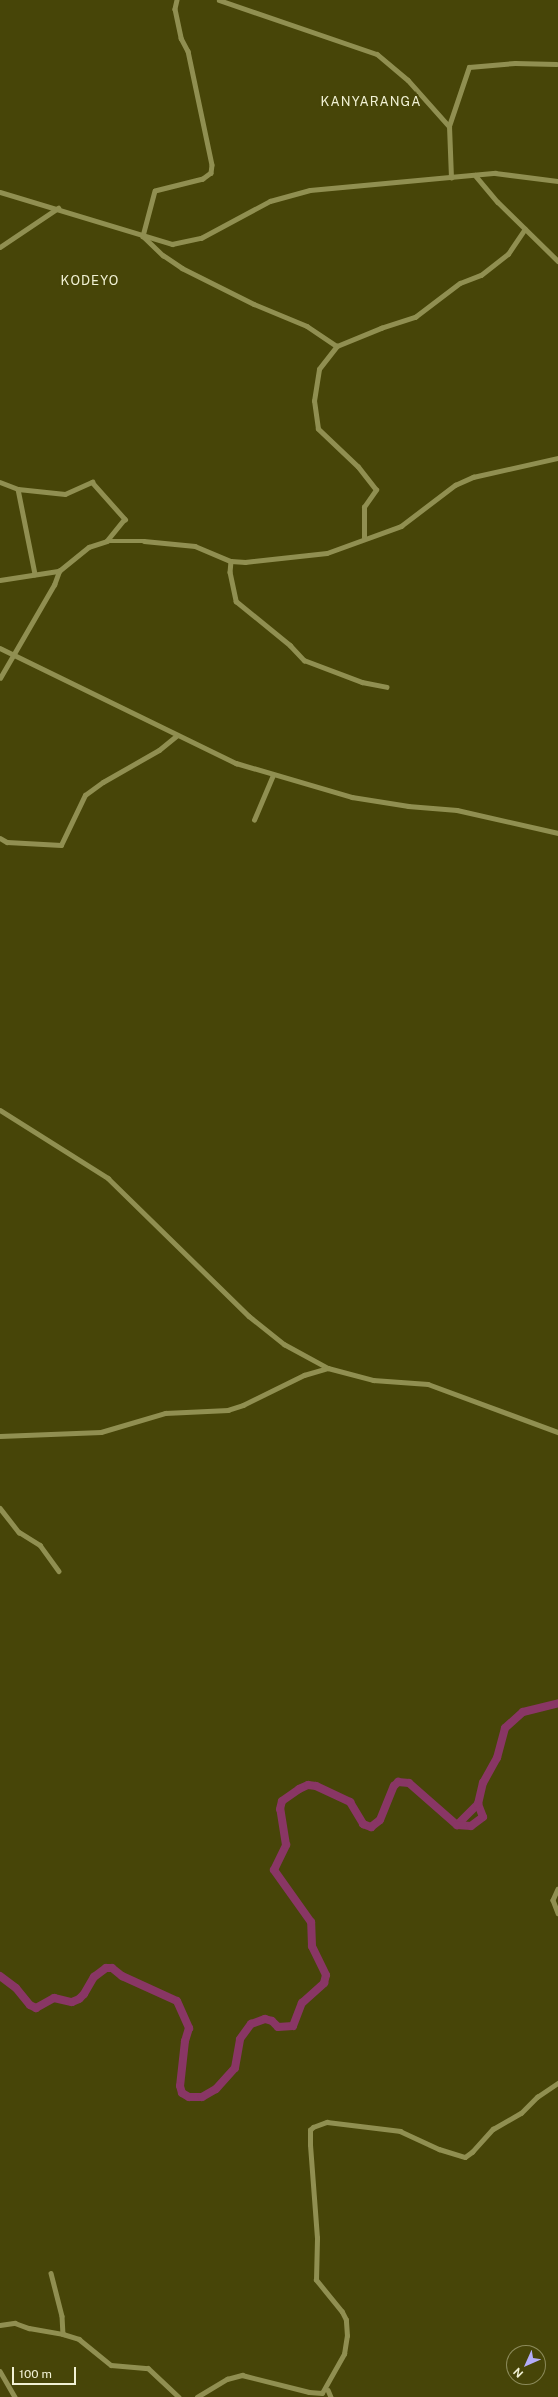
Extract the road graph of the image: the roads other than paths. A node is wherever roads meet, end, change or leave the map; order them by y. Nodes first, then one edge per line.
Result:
1 (177, 0) edge
2 (219, 0) edge
3 (556, 64) dead end
4 (450, 126) junction
5 (475, 175) junction
6 (451, 178) junction
7 (558, 181) edge
8 (0, 192) edge
9 (58, 208) junction
10 (524, 229) junction
11 (143, 236) junction
12 (0, 247) edge
13 (558, 261) edge
14 (337, 346) junction
15 (558, 458) edge
16 (0, 482) edge
17 (18, 489) junction
18 (364, 539) junction
19 (107, 541) junction
20 (231, 560) junction
21 (59, 571) junction
22 (35, 574) junction
23 (0, 580) edge
24 (0, 648) edge
25 (14, 655) junction
26 (0, 678) edge
27 (387, 687) dead end
28 (176, 736) junction
29 (273, 775) junction
30 (254, 820) dead end
31 (558, 833) edge
32 (0, 838) edge
33 (0, 1110) edge
34 (328, 1368) junction
35 (558, 1432) edge
36 (0, 1436) edge
37 (0, 1508) edge
38 (59, 1571) dead end
39 (558, 1889) edge
40 (558, 1913) edge
41 (558, 2083) edge
42 (51, 2272) dead end
43 (0, 2325) edge
44 (63, 2334) junction
45 (0, 2371) edge
46 (328, 2390) dead end
47 (15, 2397) edge
48 (179, 2397) edge
49 (198, 2397) edge
50 (331, 2397) edge

1 - 11 street
2 - 4 street
3 - 4 street
4 - 6 street
5 - 6 street
5 - 7 street
5 - 10 street
6 - 11 street
8 - 9 street
9 - 11 street
9 - 12 street
10 - 13 street
10 - 14 street
11 - 14 street
14 - 18 street
15 - 18 street
16 - 17 street
17 - 19 street
17 - 22 street
18 - 20 street
19 - 20 street
19 - 21 street
20 - 27 street
21 - 22 street
21 - 25 street
22 - 23 street
24 - 25 street
25 - 26 street
25 - 28 street
28 - 29 street
28 - 32 street
29 - 30 street
29 - 31 street
33 - 34 street
34 - 35 street
34 - 36 street
37 - 38 street
39 - 40 street
41 - 49 street
42 - 44 street
43 - 44 street
44 - 48 street
45 - 47 street
46 - 50 street

